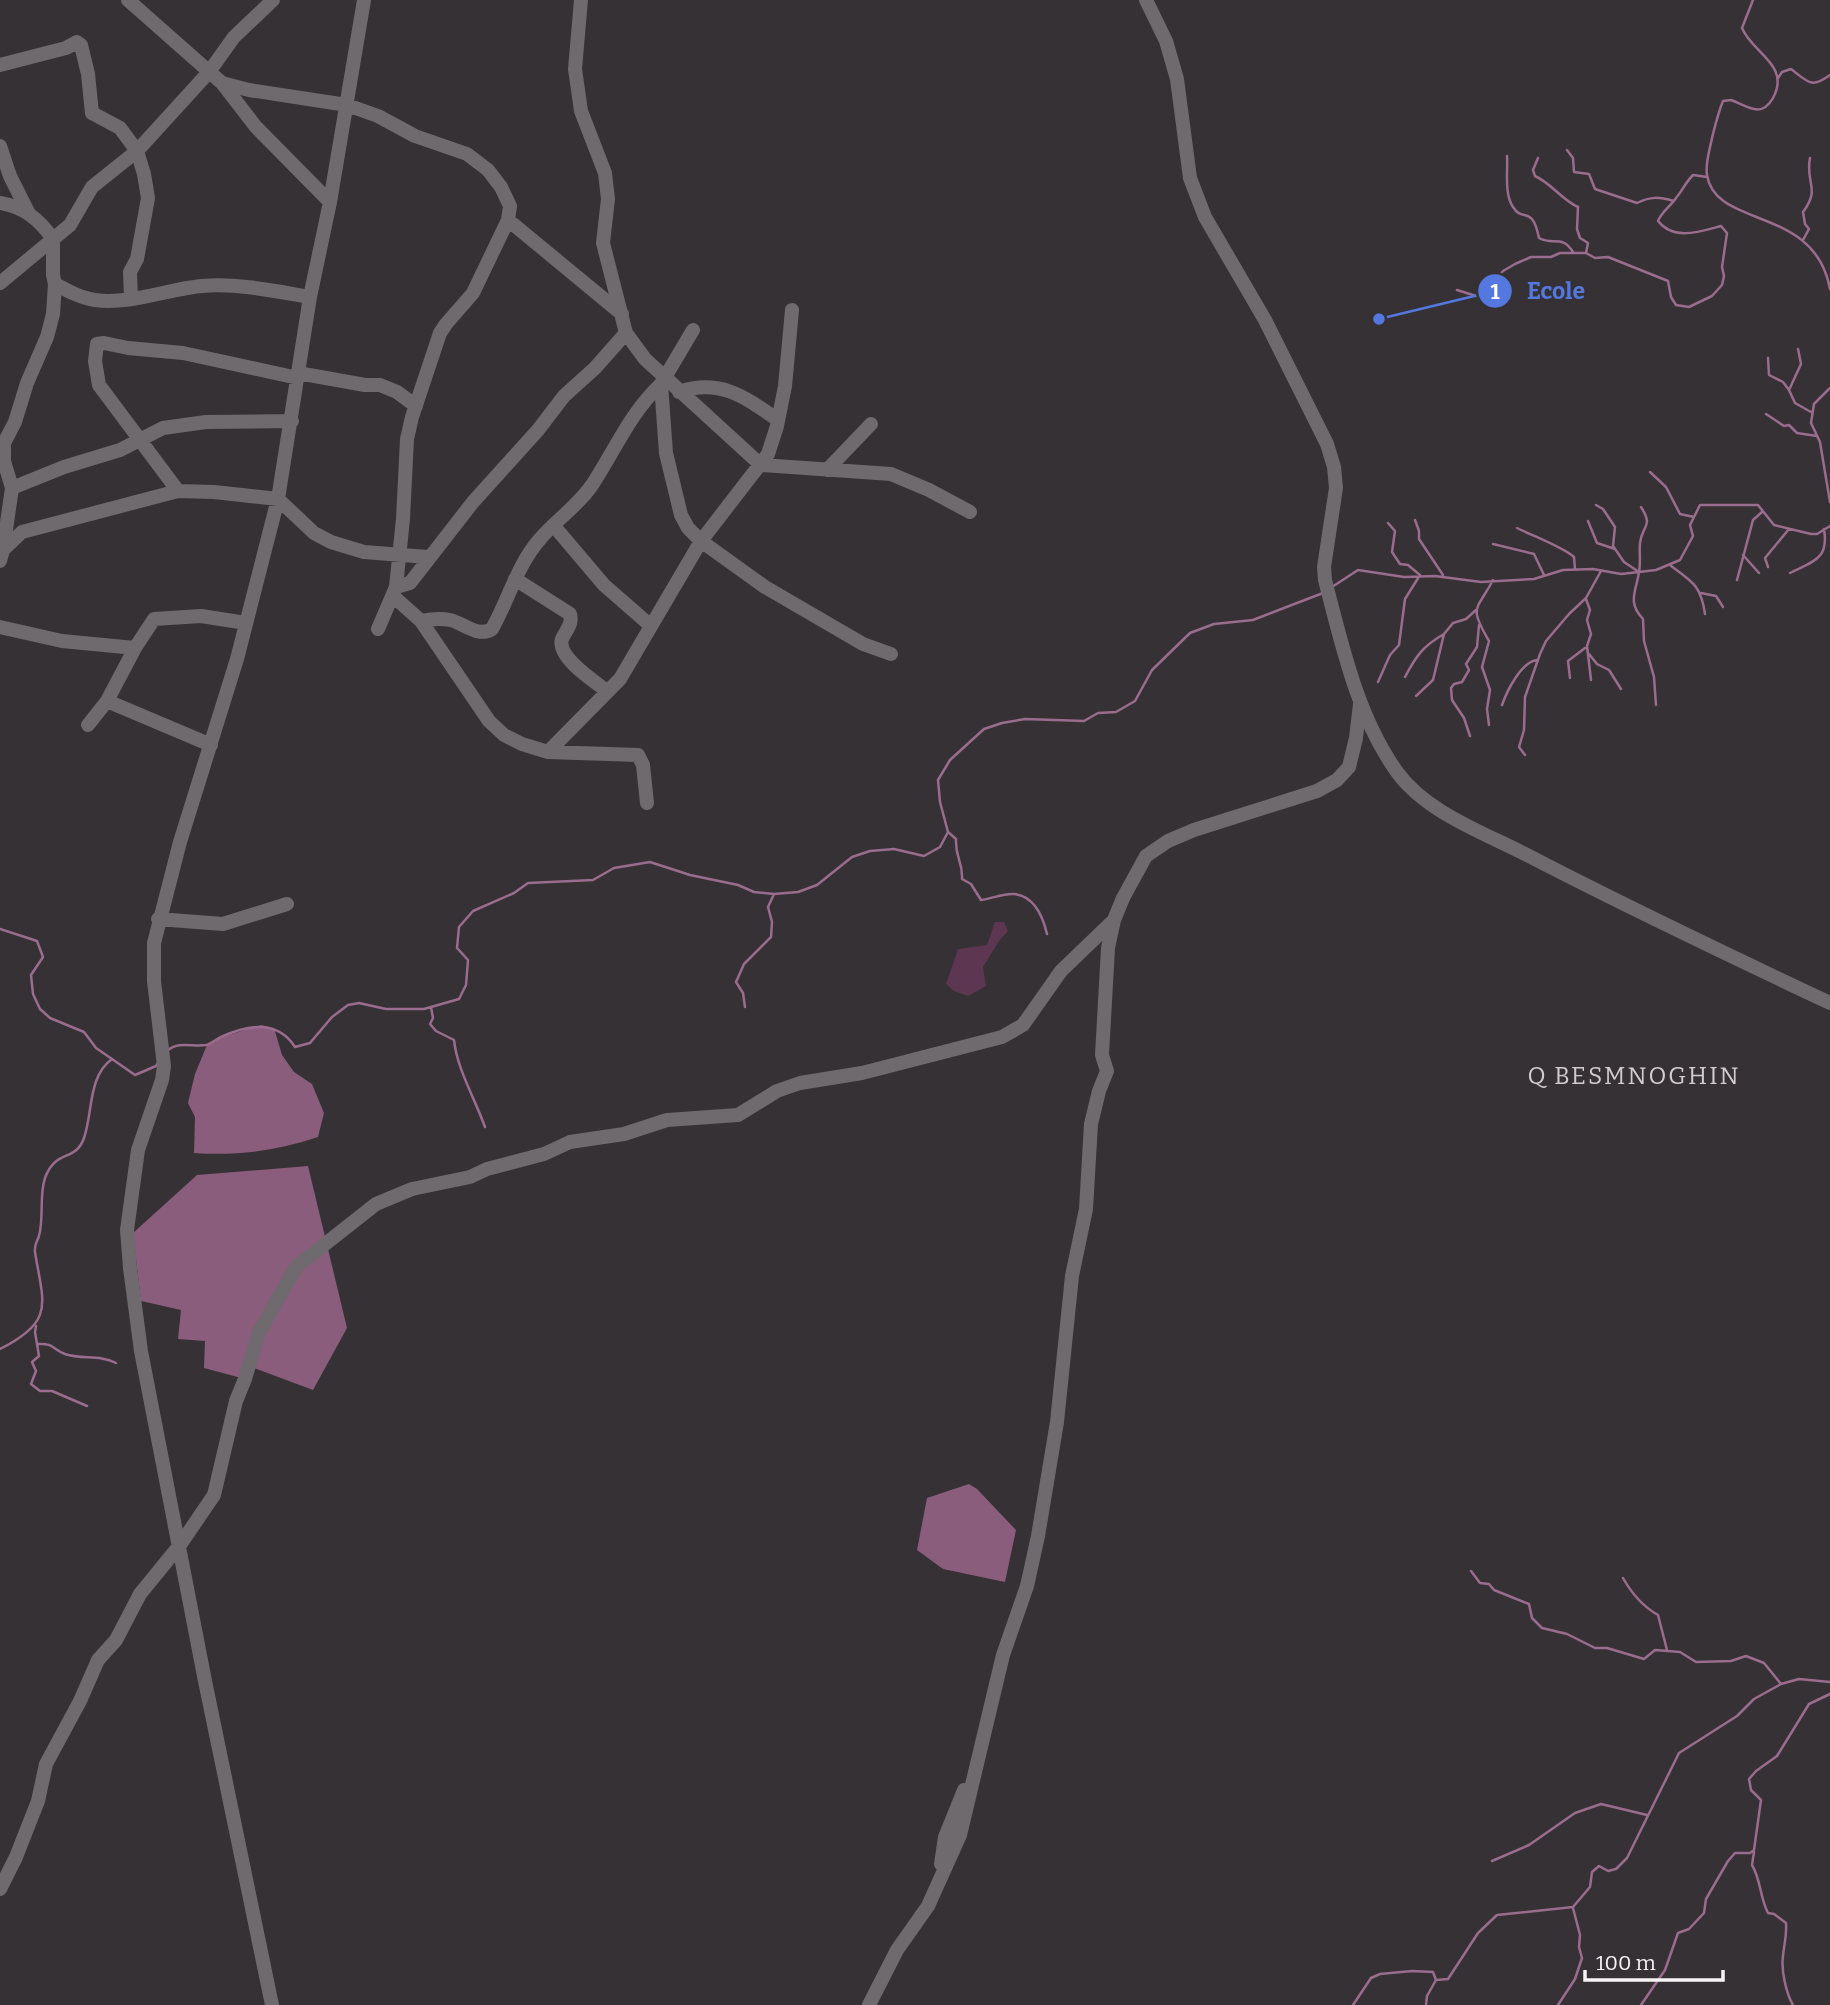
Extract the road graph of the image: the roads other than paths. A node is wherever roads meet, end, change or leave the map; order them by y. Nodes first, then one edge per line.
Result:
1 (128, 0) edge
2 (273, 0) edge
3 (363, 0) edge
4 (580, 0) edge
5 (1146, 0) edge
6 (0, 65) edge
7 (209, 72) junction
8 (222, 83) junction
9 (347, 105) junction
10 (0, 146) edge
11 (137, 150) junction
12 (330, 202) junction
13 (0, 203) edge
14 (28, 212) junction
15 (508, 220) junction
16 (53, 239) junction
17 (0, 284) edge
18 (55, 284) junction
19 (310, 297) junction
20 (131, 298) junction
21 (792, 310) dead end
22 (622, 314) junction
23 (692, 330) dead end
24 (626, 333) junction
25 (298, 376) junction
26 (663, 381) junction
27 (679, 392) junction
28 (416, 406) junction
29 (778, 419) junction
30 (292, 421) junction
31 (871, 424) dead end
32 (141, 439) junction
33 (761, 465) junction
34 (827, 470) junction
35 (12, 488) junction
36 (177, 491) junction
37 (278, 499) junction
38 (970, 512) dead end
39 (554, 526) junction
40 (10, 527) edge
41 (701, 541) junction
42 (2, 555) edge
43 (400, 555) junction
44 (428, 557) junction
45 (515, 579) junction
46 (394, 592) junction
47 (421, 621) junction
48 (246, 623) junction
49 (651, 626) junction
50 (0, 627) edge
51 (379, 629) dead end
52 (135, 648) junction
53 (891, 654) dead end
54 (607, 691) junction
55 (107, 701) junction
56 (1360, 704) junction
57 (88, 725) dead end
58 (211, 745) junction
59 (548, 752) junction
60 (647, 803) dead end
61 (288, 904) dead end
62 (158, 919) junction
63 (1114, 920) junction
64 (1830, 1003) edge
65 (180, 1545) junction
66 (0, 1889) edge
67 (272, 2005) edge
68 (869, 2005) edge

1 - 7 street
2 - 7 street
3 - 9 street
4 - 22 street
5 - 56 street
6 - 11 street
7 - 8 street
7 - 11 street
8 - 9 street
8 - 12 street
9 - 12 street
9 - 15 street
10 - 14 street
11 - 16 street
11 - 20 street
12 - 19 street
13 - 14 street
14 - 16 street
15 - 22 street
15 - 28 street
16 - 17 street
16 - 18 street
18 - 20 street
18 - 35 street
19 - 20 street
19 - 25 street
21 - 29 street
22 - 24 street
23 - 26 street
24 - 26 street
24 - 44 street
25 - 28 street
25 - 30 street
25 - 32 street
26 - 27 street
26 - 39 street
26 - 41 street
27 - 29 street
27 - 33 street
28 - 43 street
29 - 33 street
30 - 32 street
30 - 37 street
31 - 34 street
32 - 35 street
32 - 36 street
33 - 34 street
33 - 41 street
34 - 38 street
35 - 40 street
36 - 37 street
36 - 40 street
37 - 43 street
37 - 48 street
39 - 45 street
39 - 49 street
40 - 42 street
41 - 49 street
41 - 53 street
43 - 44 street
43 - 46 street
44 - 46 street
45 - 47 street
45 - 54 street
46 - 47 street
46 - 51 street
47 - 59 street
48 - 52 street
48 - 58 street
49 - 54 street
50 - 52 street
52 - 55 street
54 - 59 street
55 - 57 street
55 - 58 street
56 - 63 street
56 - 64 street
58 - 62 street
59 - 60 street
61 - 62 street
62 - 65 street
63 - 65 street
63 - 68 street
65 - 66 street
65 - 67 street

